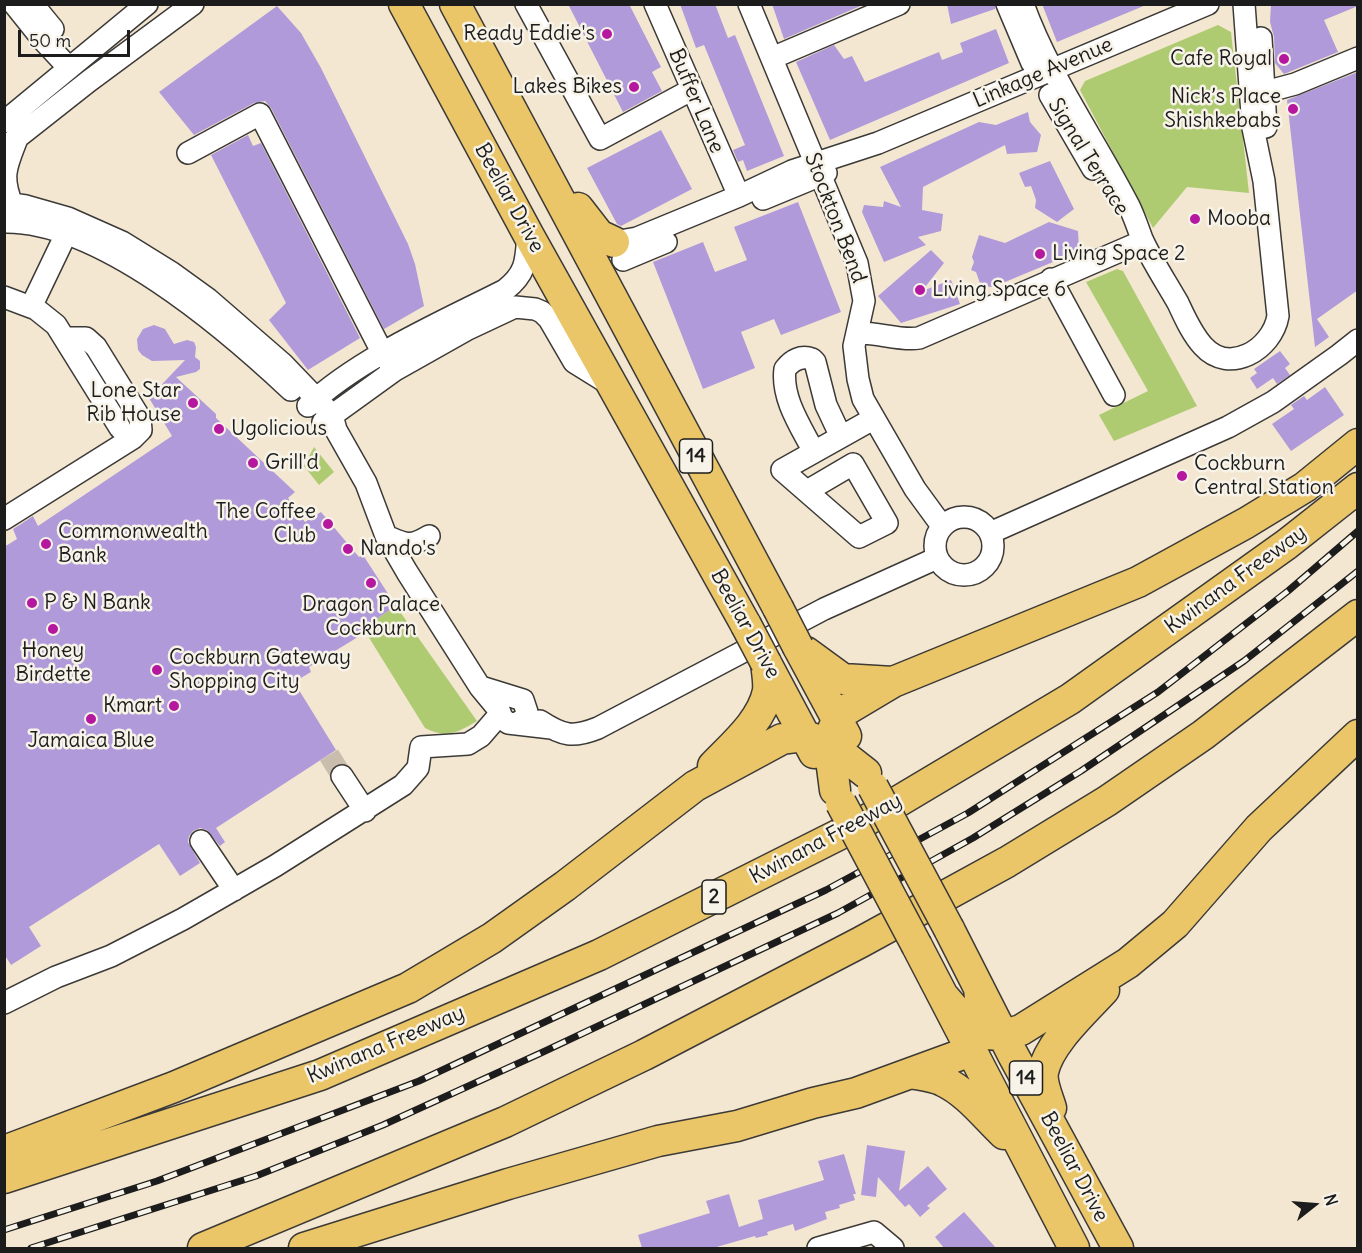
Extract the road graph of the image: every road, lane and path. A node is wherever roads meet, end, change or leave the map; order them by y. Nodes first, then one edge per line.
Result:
1 (147, 4) edge
2 (193, 4) edge
3 (386, 4) edge
4 (404, 4) edge
5 (455, 4) edge
6 (526, 4) edge
7 (656, 4) edge
8 (749, 4) edge
9 (899, 4) edge
10 (1007, 4) edge
11 (1023, 4) edge
12 (1208, 4) edge
13 (1244, 4) edge
14 (1258, 4) edge
15 (31, 5) edge
16 (57, 26) dead end
17 (423, 41) junction
18 (772, 58) junction
19 (1358, 58) edge
20 (69, 69) junction
21 (1045, 73) junction
22 (691, 90) junction
23 (1258, 94) junction
24 (9, 135) edge
25 (188, 153) dead end
26 (536, 157) junction
27 (818, 170) junction
28 (739, 196) junction
29 (7, 210) edge
30 (66, 234) junction
31 (528, 234) junction
32 (1143, 241) junction
33 (619, 251) junction
34 (1051, 279) junction
35 (4, 297) edge
36 (615, 304) junction
37 (31, 307) junction
38 (857, 333) junction
39 (65, 338) junction
40 (1358, 340) edge
41 (389, 362) junction
42 (614, 387) junction
43 (1114, 395) dead end
44 (312, 402) junction
45 (873, 419) junction
46 (330, 423) junction
47 (120, 428) dead end
48 (841, 436) junction
49 (1358, 444) edge
50 (814, 452) junction
51 (1358, 488) edge
52 (807, 491) dead end
53 (4, 519) edge
54 (942, 526) junction
55 (990, 533) junction
56 (387, 536) junction
57 (429, 536) dead end
58 (937, 558) junction
59 (1358, 615) edge
60 (1358, 638) edge
61 (798, 647) junction
62 (766, 663) junction
63 (893, 682) junction
64 (510, 713) junction
65 (824, 733) junction
66 (1203, 735) junction
67 (1358, 735) edge
68 (342, 776) tunnel mouth
69 (695, 786) junction
70 (365, 811) junction
71 (201, 841) dead end
72 (234, 890) junction
73 (1128, 963) junction
74 (4, 1003) edge
75 (985, 1039) junction
76 (911, 1073) junction
77 (1057, 1135) junction
78 (4, 1151) edge
79 (1022, 1151) junction
80 (4, 1178) edge
81 (203, 1248) edge
82 (304, 1248) edge
83 (818, 1248) edge
84 (893, 1248) edge
85 (1074, 1248) edge
86 (1118, 1248) edge

1 - 20 street
2 - 24 street
3 - 17 highway
4 - 17 highway, Beeliar Drive / 14
5 - 26 highway, Beeliar Drive / 14
6 - 22 street
7 - 22 street, Buffer Lane
8 - 18 street, Stockton Bend
9 - 18 street
10 - 21 street, Signal Terrace
11 - 21 street, Signal Terrace
12 - 21 street, Linkage Avenue
13 - 23 street
14 - 23 street
15 - 16 street
15 - 20 street
17 - 31 highway, Beeliar Drive / 14
18 - 27 street, Stockton Bend
19 - 23 street
20 - 24 street
21 - 27 street, Linkage Avenue
21 - 32 street, Signal Terrace
22 - 28 street, Buffer Lane
23 - 32 street, Signal Terrace
24 - 29 street
25 - 41 street
26 - 33 highway
26 - 36 highway, Beeliar Drive / 14
27 - 28 street, Linkage Avenue
27 - 33 street, Linkage Avenue
27 - 38 street, Stockton Bend
28 - 33 street, Linkage Avenue
29 - 30 street
29 - 44 street
30 - 37 street
30 - 44 street
31 - 41 street
31 - 42 highway, Beeliar Drive / 14
32 - 34 street
33 - 36 highway
34 - 38 street
34 - 43 street
35 - 37 street
36 - 61 highway, Beeliar Drive / 14, bridge
37 - 39 street
38 - 45 street, Stockton Bend
39 - 47 street
39 - 53 street
40 - 55 street
41 - 42 street
41 - 44 street
41 - 46 street
42 - 62 highway, Beeliar Drive / 14, bridge
44 - 46 street
45 - 48 street
45 - 54 street, Stockton Bend
46 - 56 street
48 - 50 street
48 - 50 street
49 - 63 highway
50 - 52 street
51 - 80 highway, Kwinana Freeway / 2
54 - 55 street
54 - 58 street
55 - 58 street
56 - 57 street
56 - 64 street
58 - 64 street
59 - 66 highway
60 - 66 highway
61 - 63 highway
61 - 65 highway, Beeliar Drive / 14
62 - 65 highway, Beeliar Drive / 14
62 - 69 highway
63 - 65 highway
64 - 70 street
65 - 69 highway
65 - 75 highway, Beeliar Drive / 14, bridge
65 - 75 highway, Beeliar Drive / 14, bridge
66 - 81 highway
67 - 73 highway
68 - 70 street
69 - 78 highway
70 - 72 street
71 - 72 street
72 - 74 street
73 - 75 highway
73 - 77 highway
75 - 76 highway
75 - 77 highway, Beeliar Drive / 14
75 - 79 highway, Beeliar Drive / 14
76 - 79 highway
76 - 82 highway
77 - 86 highway, Beeliar Drive / 14
79 - 85 highway, Beeliar Drive / 14
83 - 84 street

